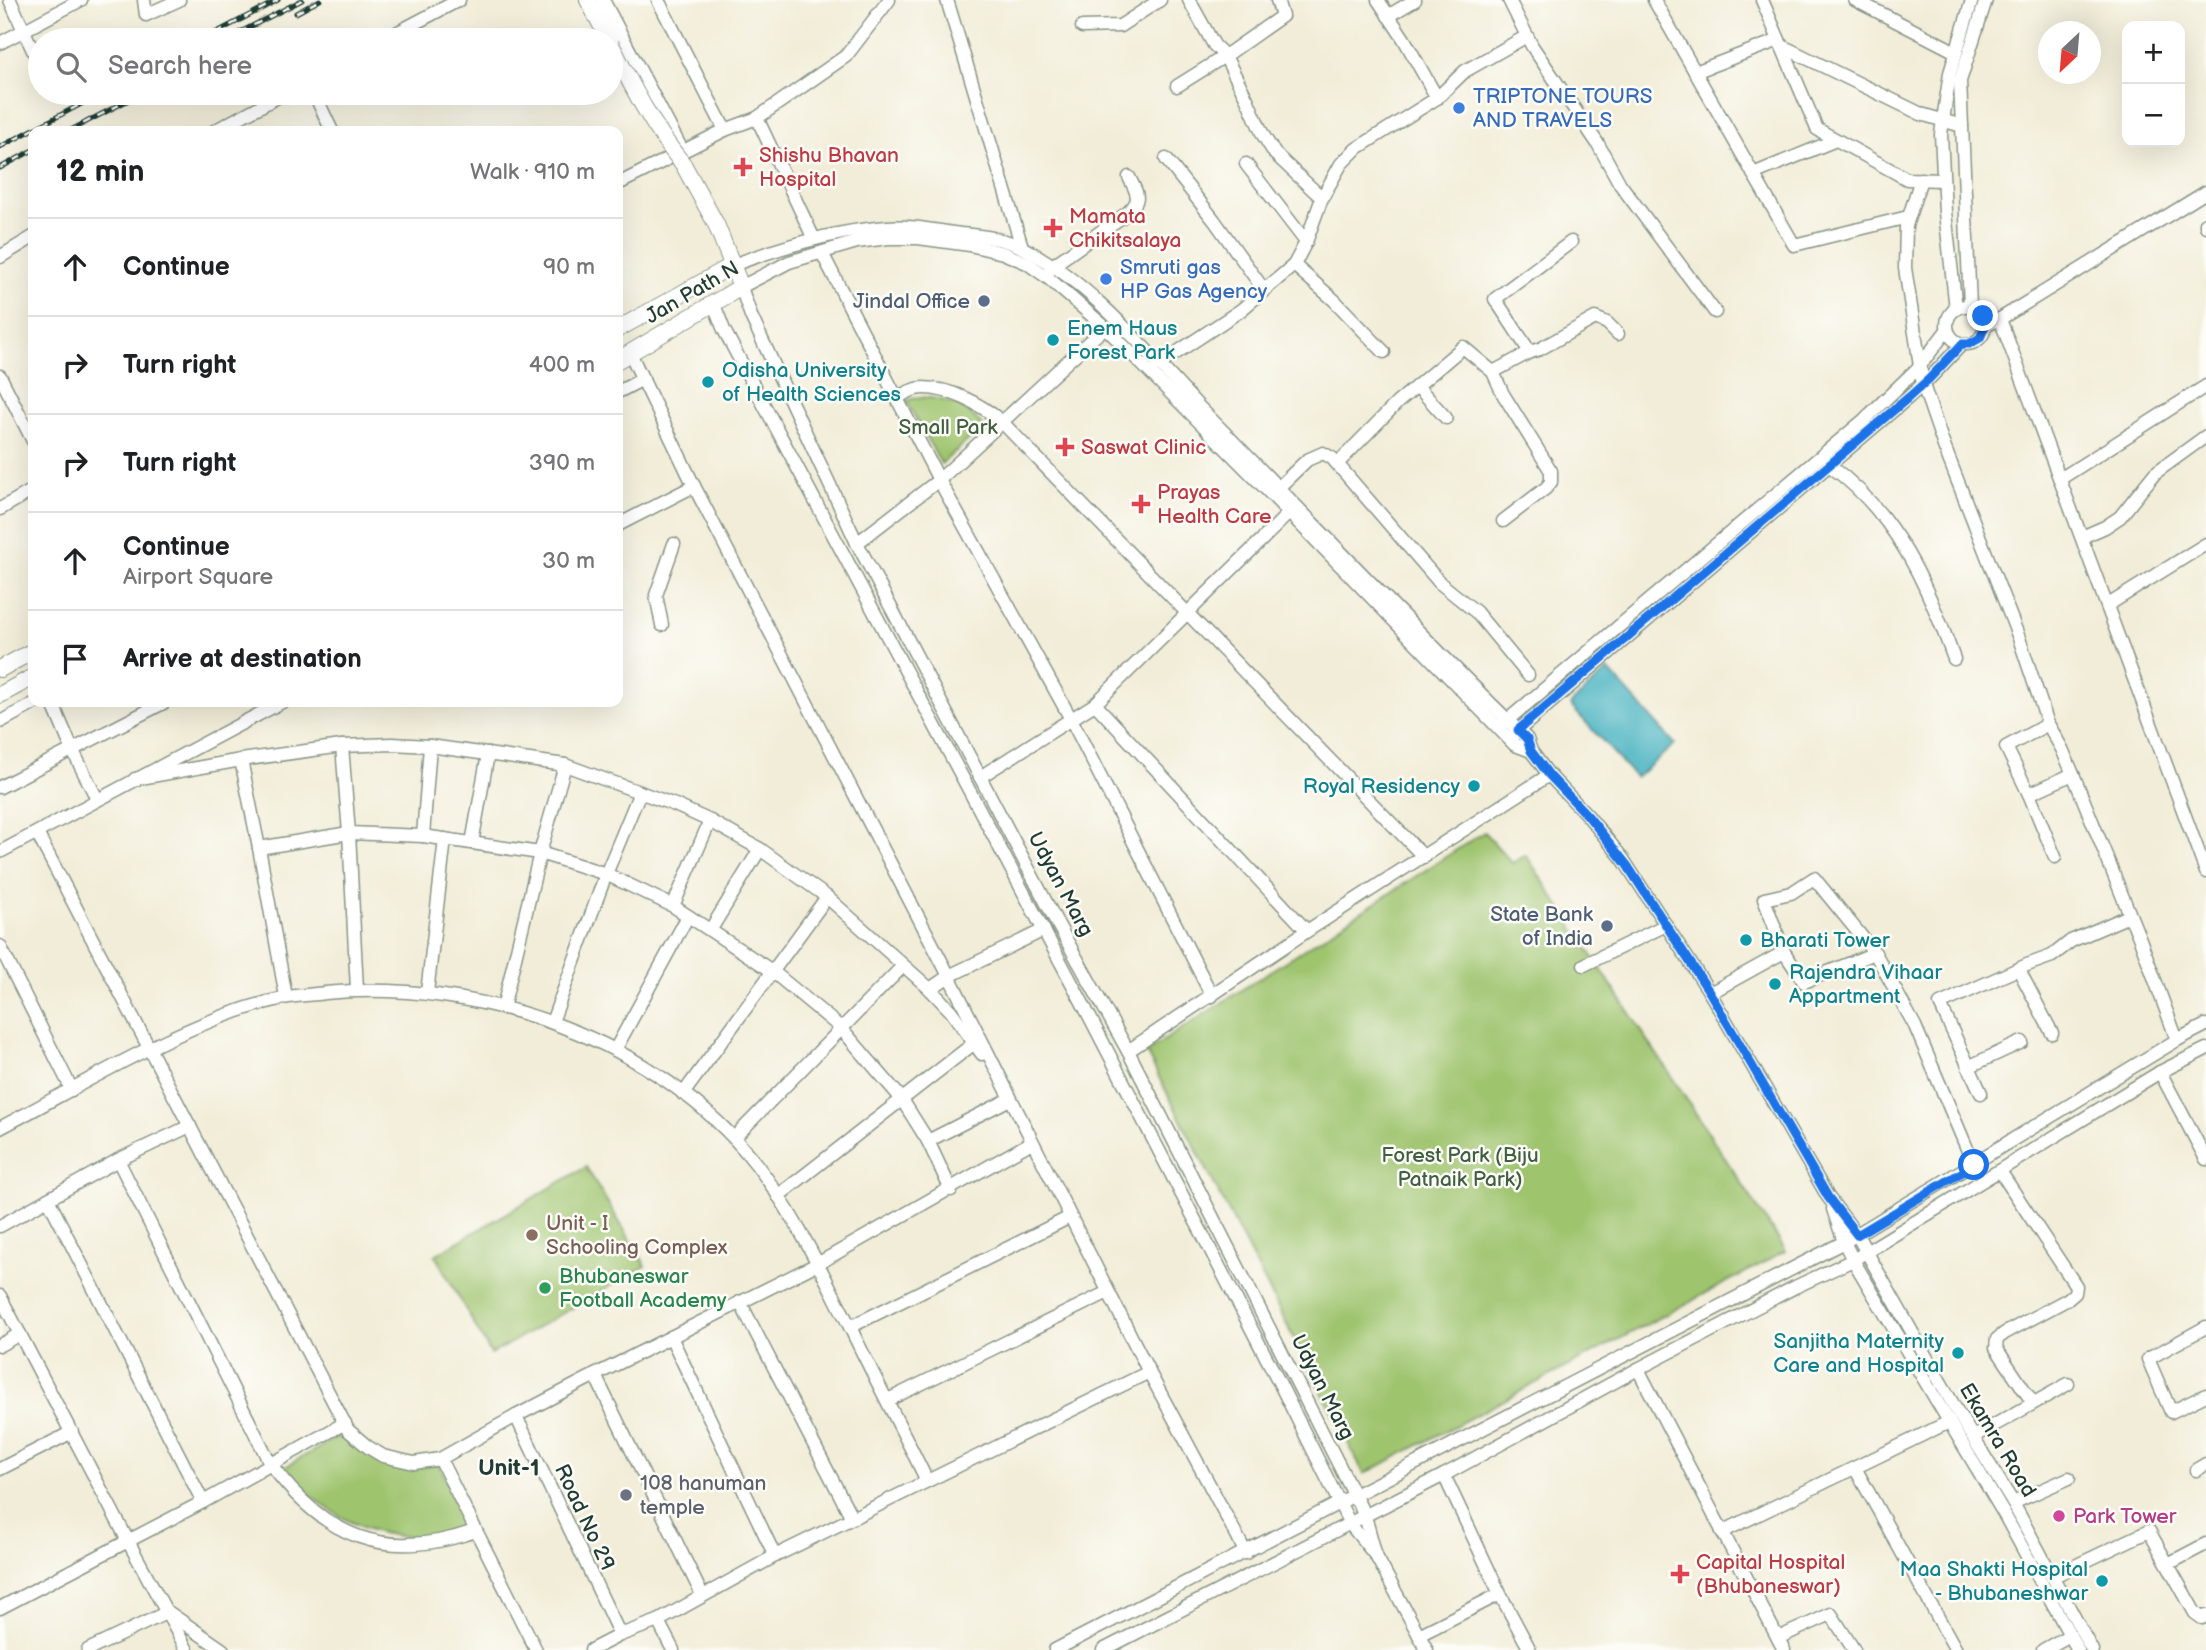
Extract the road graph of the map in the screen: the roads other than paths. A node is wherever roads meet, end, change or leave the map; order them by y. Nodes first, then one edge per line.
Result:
1 (10, 0) edge
2 (80, 0) edge
3 (144, 0) edge
4 (179, 0) edge
5 (459, 0) edge
6 (589, 0) edge
7 (603, 0) edge
8 (658, 0) edge
9 (889, 0) edge
10 (947, 0) edge
11 (1160, 0) edge
12 (1188, 0) edge
13 (1277, 0) edge
14 (1378, 0) edge
15 (1415, 0) edge
16 (1509, 0) edge
17 (1654, 0) edge
18 (1762, 0) edge
19 (1855, 0) edge
20 (1972, 0) edge
21 (1986, 0) edge
22 (1388, 16) junction
23 (1082, 27) dead end
24 (29, 28) edge
25 (406, 28) edge
26 (603, 28) edge
27 (617, 28) edge
28 (28, 29) edge
29 (24, 31) junction
30 (1527, 36) junction
31 (28, 40) edge
32 (623, 40) edge
33 (0, 43) edge
34 (1781, 43) junction
35 (1956, 52) junction
36 (1225, 56) junction
37 (623, 68) edge
38 (1695, 72) junction
39 (1177, 86) dead end
40 (1437, 98) junction
41 (268, 105) edge
42 (320, 105) edge
43 (757, 118) junction
44 (1942, 121) junction
45 (1962, 125) junction
46 (238, 126) edge
47 (330, 126) edge
48 (724, 130) junction
49 (1836, 140) junction
50 (682, 157) junction
51 (1166, 159) dead end
52 (1246, 164) dead end
53 (1754, 174) junction
54 (1129, 177) dead end
55 (1920, 179) junction
56 (1943, 180) junction
57 (623, 182) edge
58 (2206, 192) edge
59 (1322, 198) junction
60 (1909, 217) junction
61 (814, 239) junction
62 (28, 240) edge
63 (1306, 242) junction
64 (1571, 242) dead end
65 (1022, 247) junction
66 (822, 253) junction
67 (0, 257) edge
68 (733, 265) junction
69 (1294, 265) junction
70 (1049, 271) junction
71 (702, 282) junction
72 (741, 287) junction
73 (1264, 290) junction
74 (713, 302) junction
75 (1970, 306) junction
76 (1956, 309) junction
77 (1715, 312) dead end
78 (2000, 319) junction
79 (623, 326) edge
80 (1985, 326) junction
81 (1105, 327) junction
82 (1947, 330) junction
83 (1618, 334) dead end
84 (1962, 344) junction
85 (1384, 352) dead end
86 (1530, 352) junction
87 (624, 356) edge
88 (1158, 365) junction
89 (1919, 367) junction
90 (1493, 372) junction
91 (0, 376) edge
92 (643, 379) junction
93 (1923, 385) junction
94 (1417, 386) junction
95 (2206, 386) edge
96 (623, 389) edge
97 (897, 398) junction
98 (1446, 418) dead end
99 (1001, 421) junction
100 (28, 431) edge
101 (2206, 436) edge
102 (1338, 463) junction
103 (1829, 465) junction
104 (2060, 479) junction
105 (939, 480) junction
106 (694, 486) junction
107 (1278, 488) junction
108 (28, 493) edge
109 (0, 509) edge
110 (1289, 513) junction
111 (1503, 521) dead end
112 (623, 523) edge
113 (2082, 537) junction
114 (857, 543) junction
115 (674, 544) dead end
116 (2206, 544) edge
117 (1709, 559) junction
118 (2108, 606) junction
119 (1187, 613) junction
120 (662, 625) dead end
121 (28, 653) edge
122 (1954, 659) dead end
123 (0, 669) edge
124 (1528, 675) dead end
125 (28, 680) edge
126 (0, 695) edge
127 (1095, 704) junction
128 (28, 707) edge
129 (54, 707) edge
130 (155, 707) edge
131 (272, 707) edge
132 (1071, 719) junction
133 (0, 722) edge
134 (1503, 724) junction
135 (2048, 724) junction
136 (1514, 734) junction
137 (342, 746) junction
138 (430, 746) junction
139 (72, 750) junction
140 (488, 754) junction
141 (241, 761) junction
142 (565, 765) junction
143 (2073, 774) junction
144 (1549, 775) junction
145 (980, 777) junction
146 (135, 779) junction
147 (0, 788) edge
148 (640, 792) junction
149 (2029, 793) junction
150 (97, 799) junction
151 (710, 821) junction
152 (37, 833) junction
153 (349, 833) junction
154 (424, 836) junction
155 (445, 839) junction
156 (472, 843) junction
157 (259, 848) junction
158 (760, 849) junction
159 (0, 852) edge
160 (540, 853) junction
161 (1424, 857) junction
162 (2055, 857) dead end
163 (2206, 872) edge
164 (606, 874) junction
165 (827, 897) junction
166 (673, 906) junction
167 (688, 916) junction
168 (2129, 916) junction
169 (1666, 925) junction
170 (711, 929) junction
171 (1044, 930) junction
172 (1307, 931) junction
173 (0, 946) edge
174 (1784, 952) junction
175 (1875, 953) junction
176 (1584, 965) dead end
177 (903, 966) junction
178 (2019, 970) junction
179 (772, 971) junction
180 (949, 976) junction
181 (930, 989) junction
182 (357, 990) junction
183 (427, 993) junction
184 (1710, 993) junction
185 (1212, 996) junction
186 (286, 997) junction
187 (503, 1008) junction
188 (552, 1022) junction
189 (2206, 1025) edge
190 (841, 1028) junction
191 (2052, 1033) dead end
192 (2177, 1040) junction
193 (2022, 1042) dead end
194 (973, 1044) junction
195 (2206, 1049) edge
196 (149, 1050) junction
197 (615, 1050) junction
198 (1128, 1051) junction
199 (1968, 1067) junction
200 (995, 1070) junction
201 (2160, 1072) junction
202 (72, 1090) junction
203 (1148, 1091) junction
204 (1981, 1093) dead end
205 (683, 1094) junction
206 (901, 1098) junction
207 (1010, 1099) junction
208 (1132, 1099) junction
209 (190, 1126) junction
210 (0, 1128) edge
211 (734, 1138) junction
212 (928, 1141) junction
213 (1032, 1142) junction
214 (2206, 1159) edge
215 (118, 1160) junction
216 (1974, 1165) junction
217 (2000, 1171) junction
218 (951, 1190) junction
219 (778, 1196) junction
220 (48, 1199) junction
221 (1829, 1199) junction
222 (1070, 1217) junction
223 (0, 1226) edge
224 (1857, 1235) junction
225 (1843, 1242) junction
226 (1867, 1252) junction
227 (1853, 1260) junction
228 (819, 1263) junction
229 (1108, 1292) junction
230 (0, 1296) edge
231 (740, 1302) junction
232 (850, 1327) junction
233 (2206, 1327) edge
234 (20, 1334) junction
235 (671, 1337) junction
236 (0, 1345) edge
237 (1638, 1368) junction
238 (1149, 1372) junction
239 (595, 1375) junction
240 (2068, 1384) dead end
241 (2206, 1395) edge
242 (888, 1400) junction
243 (2033, 1403) junction
244 (516, 1416) junction
245 (1949, 1422) junction
246 (345, 1423) junction
247 (72, 1432) junction
248 (1973, 1437) junction
249 (440, 1459) junction
250 (270, 1463) junction
251 (1855, 1468) junction
252 (0, 1469) edge
253 (1444, 1475) junction
254 (2069, 1478) dead end
255 (927, 1481) junction
256 (1354, 1494) junction
257 (203, 1502) junction
258 (1340, 1502) junction
259 (2013, 1503) junction
260 (1365, 1516) junction
261 (852, 1518) junction
262 (1350, 1524) junction
263 (475, 1531) junction
264 (1723, 1532) junction
265 (128, 1541) junction
266 (2206, 1544) edge
267 (1246, 1553) junction
268 (775, 1556) junction
269 (1377, 1556) junction
270 (2168, 1564) junction
271 (2054, 1576) junction
272 (1500, 1594) junction
273 (702, 1595) junction
274 (0, 1608) edge
275 (168, 1612) junction
276 (2206, 1616) edge
277 (658, 1621) junction
278 (620, 1635) junction
279 (1419, 1635) junction
280 (2070, 1635) junction
281 (1781, 1644) edge
282 (97, 1648) edge
283 (187, 1650) edge
284 (223, 1650) edge
285 (536, 1650) edge
286 (592, 1650) edge
287 (673, 1650) edge
288 (1055, 1650) edge
289 (1103, 1650) edge
290 (1427, 1650) edge
291 (1530, 1650) edge
292 (1854, 1650) edge
293 (1956, 1650) edge
294 (2043, 1650) edge
295 (2078, 1650) edge
296 (2092, 1650) edge

1 - 29 street
2 - 24 street
3 - 4 street
5 - 25 street
6 - 26 main road, Udyan Marg
7 - 27 street
8 - 48 street
9 - 43 street
10 - 65 street
11 - 23 street
12 - 36 street
13 - 36 street
14 - 22 street
15 - 22 street
16 - 30 street
17 - 38 street
18 - 34 street
19 - 35 street
20 - 35 street
21 - 45 street
22 - 40 street
28 - 29 street
29 - 31 street
29 - 33 street
30 - 40 street
30 - 77 street
32 - 50 street
34 - 38 street
34 - 44 street
34 - 49 street
35 - 44 street
36 - 39 street
36 - 59 street
37 - 50 main road, Udyan Marg, bridge
38 - 53 street
40 - 59 street
41 - 46 street
42 - 47 street
43 - 48 street
43 - 61 street
44 - 45 street
44 - 56 street
45 - 75 street
48 - 50 street
49 - 53 street
49 - 55 street
50 - 57 street
50 - 68 main road, Udyan Marg
51 - 73 street
52 - 63 street
53 - 60 street
54 - 70 street
55 - 56 street
55 - 60 street
56 - 76 street
58 - 78 street
59 - 63 street
60 - 89 street
61 - 65 street
61 - 68 street
62 - 67 street
63 - 69 street
64 - 86 street
65 - 70 street
66 - 70 street, Jan Path N
66 - 72 street, Jan Path N
66 - 97 street
68 - 71 main road
68 - 72 main road, Udyan Marg
69 - 73 street
69 - 85 street
70 - 81 street
70 - 88 street
71 - 74 main road, Udyan Marg
71 - 79 main road
72 - 74 main road, Jan Path N
72 - 114 street, Udyan Marg
73 - 88 street
74 - 87 main road, Jan Path N
74 - 171 street, Udyan Marg
75 - 76 street
75 - 80 street
76 - 82 street
78 - 80 street
78 - 104 street
80 - 84 street
81 - 99 street
81 - 110 street
82 - 84 street
82 - 89 street
83 - 86 street
84 - 93 street
86 - 90 street
87 - 92 street
88 - 107 street
89 - 93 street
89 - 117 street
90 - 94 street
90 - 111 street
91 - 100 street
92 - 96 street
92 - 106 street
93 - 103 street
93 - 135 street
94 - 98 street
94 - 102 street
95 - 104 street
97 - 99 street
97 - 105 street
99 - 105 street
99 - 119 street
101 - 113 street
102 - 107 street
102 - 124 street
103 - 117 street
103 - 122 street
104 - 113 street
105 - 114 street
105 - 132 street
106 - 112 street
106 - 180 street
107 - 134 street
108 - 109 street
110 - 119 street
110 - 134 street
113 - 118 street
114 - 145 street, Udyan Marg
115 - 120 street
116 - 118 street
117 - 134 street
117 - 136 street
118 - 163 street
119 - 127 street
119 - 161 street
121 - 123 main road
125 - 126 main road
127 - 132 street
127 - 172 street
128 - 133 street
129 - 139 street
130 - 139 street
131 - 146 street
132 - 145 street
132 - 185 street
134 - 136 street
135 - 143 street
135 - 149 street
136 - 144 street
137 - 138 street
137 - 141 street
137 - 153 street
138 - 140 street
138 - 154 street
139 - 147 street
139 - 150 street
140 - 142 street
140 - 156 street
141 - 146 street
141 - 157 street
142 - 148 street
142 - 160 street
143 - 149 street
143 - 168 street
144 - 161 street
144 - 169 street
145 - 198 street, Udyan Marg
146 - 150 street
148 - 151 street
148 - 164 street
149 - 162 street
150 - 152 street
151 - 158 street
151 - 166 street
152 - 159 street
152 - 196 street
153 - 154 street
153 - 157 street
153 - 182 street
154 - 155 street
155 - 156 street
155 - 183 street
156 - 160 street
157 - 186 street
158 - 165 street
158 - 170 street
160 - 164 street
160 - 187 street
161 - 172 street
164 - 166 street
164 - 188 street
165 - 177 street
165 - 179 street
166 - 167 street
167 - 170 street
167 - 197 street
168 - 178 street
168 - 192 street
169 - 176 street
169 - 184 street
170 - 179 street
171 - 180 street
171 - 208 street, Udyan Marg
172 - 185 street
173 - 202 street
174 - 175 street
174 - 175 street
174 - 184 street
175 - 216 street
177 - 181 street
177 - 190 street
178 - 191 street
178 - 199 street
179 - 190 street
179 - 205 street
180 - 181 street
180 - 200 street
181 - 194 street
182 - 183 street
182 - 186 street
183 - 187 street
184 - 221 street
185 - 198 street
186 - 196 street
187 - 188 street
188 - 197 street
189 - 192 street
190 - 206 street
190 - 211 street
192 - 216 street
193 - 199 street
194 - 200 street
194 - 206 street
195 - 201 street
196 - 202 street
196 - 209 street
197 - 205 street
198 - 203 street, Udyan Marg
199 - 204 street
200 - 207 street
201 - 214 street
201 - 217 street
202 - 210 street
203 - 208 street
203 - 256 street, Udyan Marg
205 - 211 street
206 - 212 street
206 - 219 street
207 - 212 street
207 - 213 street
208 - 258 street, Udyan Marg
209 - 215 street
209 - 246 street
211 - 219 street
212 - 218 street
213 - 218 street
213 - 222 street
215 - 220 street
215 - 250 street
216 - 224 street
217 - 226 street
217 - 243 street
218 - 228 street
219 - 228 street
220 - 223 street
220 - 257 street
221 - 224 street, Ekamra Road
221 - 225 street, Ekamra Road
222 - 229 street
222 - 232 street
224 - 225 street
224 - 226 street, Ekamra Road
225 - 227 street, Ekamra Road
225 - 256 street
226 - 227 street
226 - 248 street, Ekamra Road
227 - 237 street
227 - 245 street, Ekamra Road
228 - 231 street
228 - 232 street
229 - 238 street
229 - 242 street
230 - 234 street
231 - 235 street
231 - 261 street
232 - 242 street
233 - 241 street
234 - 236 street
234 - 247 street
235 - 239 street
235 - 268 street
237 - 253 street
237 - 264 street
238 - 255 street
238 - 267 street
239 - 244 street
239 - 273 street
240 - 243 street
242 - 255 street
243 - 248 street
244 - 249 street
244 - 278 street, Road No 29
245 - 251 street
245 - 280 street, Ekamra Road
246 - 249 street
246 - 250 street
247 - 252 street
247 - 265 street
248 - 259 street, Ekamra Road
249 - 263 street
250 - 257 street
250 - 263 street
251 - 264 street
251 - 293 street
253 - 260 street
253 - 272 street
254 - 259 street
255 - 261 street
256 - 258 street
256 - 260 street, Udyan Marg
257 - 265 street
258 - 262 street, Udyan Marg
258 - 267 street
259 - 271 street, Ekamra Road
260 - 262 street
260 - 269 street, Udyan Marg
261 - 268 street
262 - 269 street, Udyan Marg
262 - 289 street
263 - 285 street
264 - 281 street
265 - 274 street
265 - 275 street
266 - 270 street
267 - 288 street
268 - 273 street
269 - 279 street
270 - 271 street
270 - 276 street
271 - 296 street, Ekamra Road
272 - 279 street
272 - 291 street
273 - 277 street
275 - 282 street
275 - 283 street
275 - 284 street
277 - 278 street
277 - 287 street
278 - 286 street
279 - 290 street
280 - 294 street
280 - 295 street, Ekamra Road
281 - 292 street

